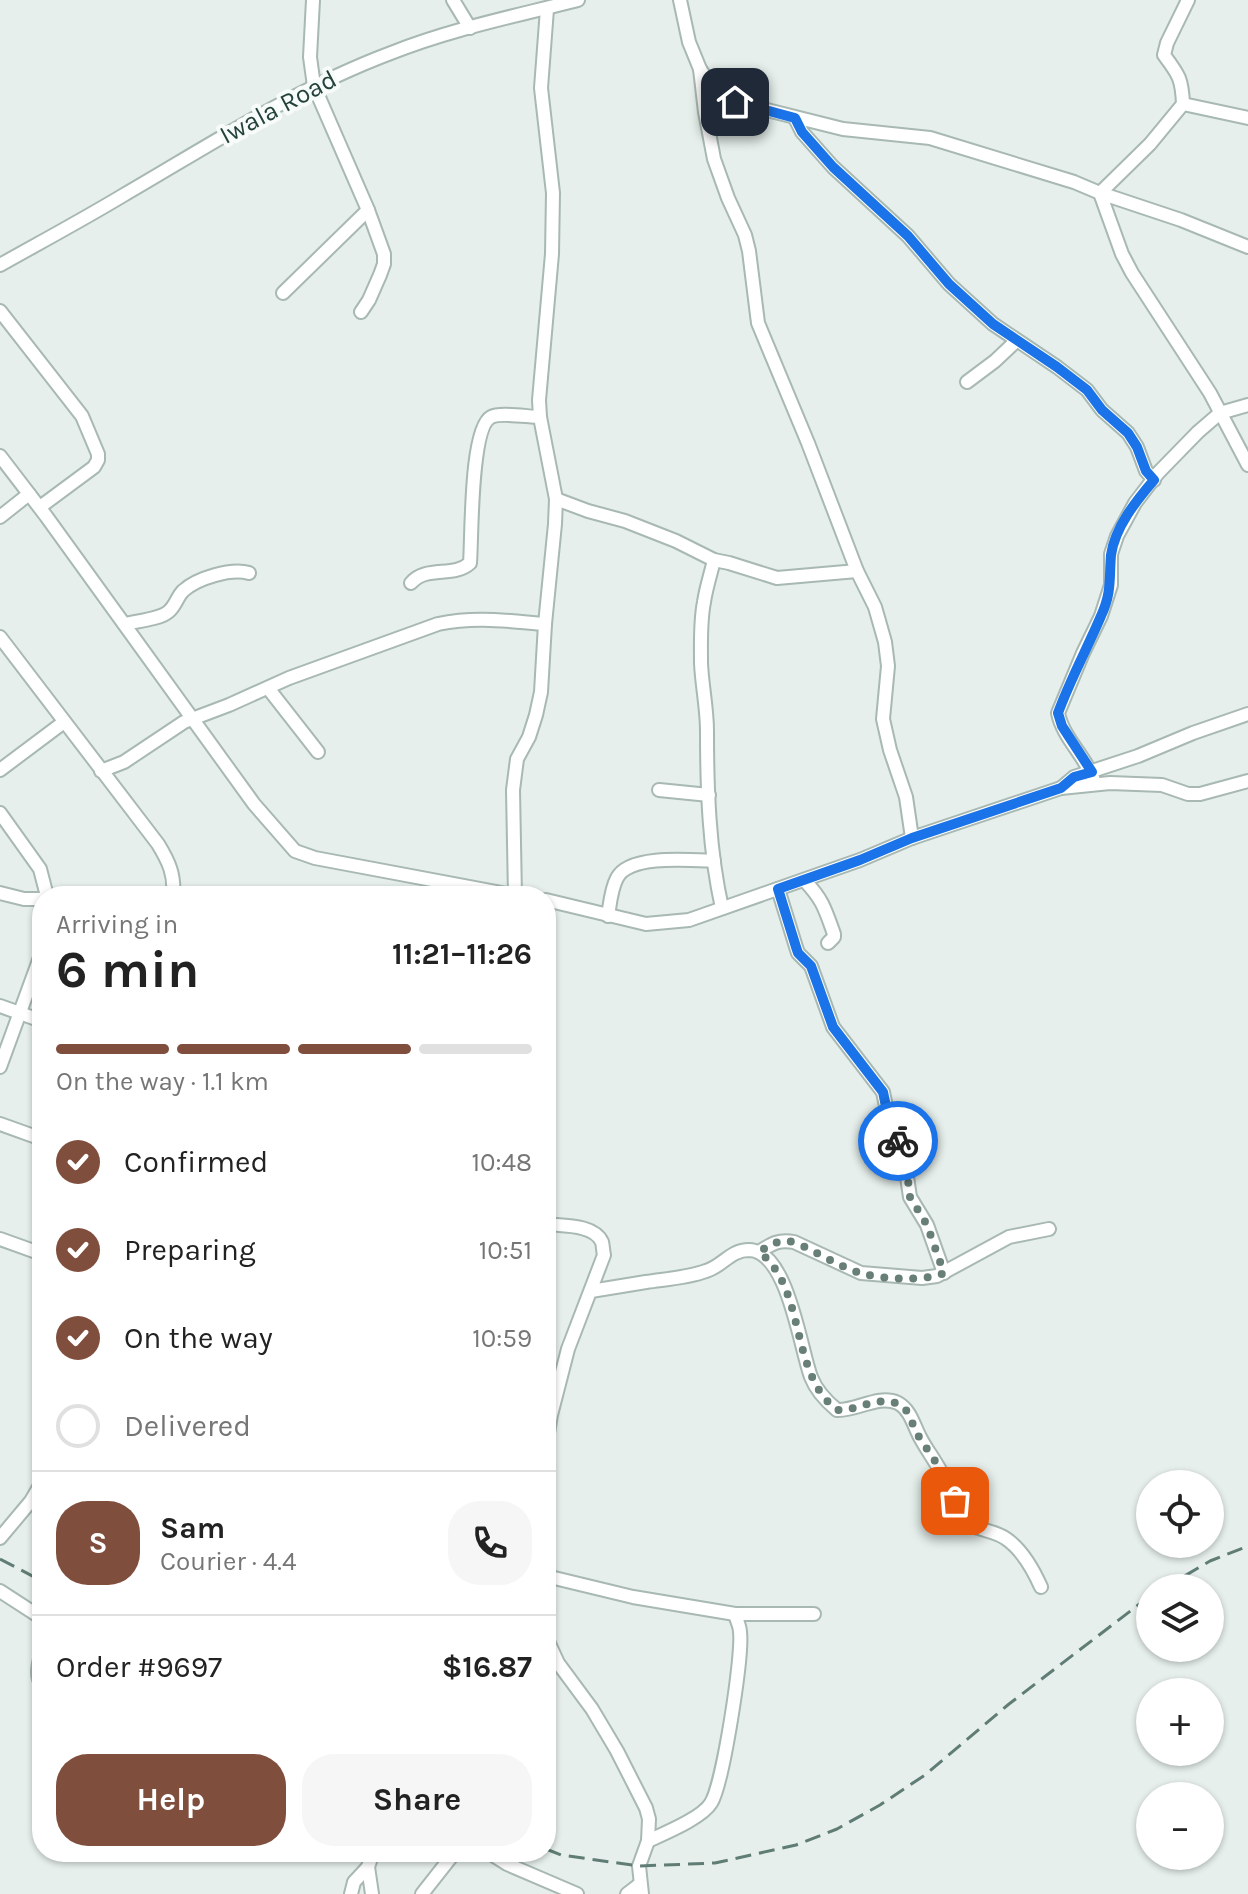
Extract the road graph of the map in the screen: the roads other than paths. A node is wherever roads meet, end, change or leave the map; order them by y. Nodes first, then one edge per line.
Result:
1 (313, 0) edge
2 (453, 0) edge
3 (578, 0) edge
4 (680, 0) edge
5 (1188, 0) edge
6 (555, 5) edge
7 (470, 28) junction
8 (700, 69) junction
9 (314, 86) junction
10 (1183, 104) junction
11 (795, 118) junction
12 (1248, 118) edge
13 (1100, 193) junction
14 (368, 210) junction
15 (1248, 247) edge
16 (0, 265) edge
17 (283, 293) dead end
18 (0, 311) edge
19 (361, 312) dead end
20 (1016, 341) junction
21 (967, 382) dead end
22 (1248, 405) edge
23 (1220, 413) junction
24 (540, 417) junction
25 (0, 456) edge
26 (1248, 465) edge
27 (1154, 480) junction
28 (29, 494) junction
29 (556, 499) junction
30 (40, 507) junction
31 (0, 517) edge
32 (714, 560) junction
33 (857, 571) junction
34 (249, 573) dead end
35 (411, 583) dead end
36 (125, 624) junction
37 (545, 624) junction
38 (0, 637) edge
39 (268, 688) junction
40 (1248, 714) edge
41 (194, 718) junction
42 (64, 722) junction
43 (318, 752) dead end
44 (0, 770) edge
45 (101, 771) junction
46 (1094, 778) junction
47 (1248, 781) edge
48 (659, 790) dead end
49 (709, 795) junction
50 (0, 813) edge
51 (912, 838) junction
52 (714, 861) junction
53 (805, 881) junction
54 (43, 886) edge
55 (173, 886) edge
56 (463, 886) edge
57 (516, 886) edge
58 (778, 889) junction
59 (0, 893) edge
60 (32, 898) edge
61 (556, 903) edge
62 (722, 908) junction
63 (608, 916) junction
64 (828, 943) dead end
65 (32, 982) edge
66 (0, 1006) edge
67 (21, 1014) junction
68 (32, 1018) edge
69 (0, 1067) edge
70 (0, 1124) edge
71 (32, 1135) edge
72 (556, 1225) edge
73 (1049, 1229) dead end
74 (0, 1239) edge
75 (32, 1250) edge
76 (759, 1252) junction
77 (944, 1273) junction
78 (591, 1291) junction
79 (556, 1396) edge
80 (32, 1499) edge
81 (0, 1538) edge
82 (556, 1578) edge
83 (1041, 1587) dead end
84 (0, 1591) edge
85 (32, 1612) edge
86 (735, 1614) junction
87 (814, 1614) dead end
88 (556, 1659) edge
89 (648, 1841) junction
90 (370, 1862) edge
91 (447, 1862) edge
92 (504, 1862) edge
93 (368, 1867) junction
94 (641, 1889) edge
95 (351, 1894) edge
96 (372, 1894) edge
97 (422, 1894) edge
98 (577, 1894) edge
99 (627, 1894) edge

1 - 9 street
2 - 7 street
3 - 6 street, Iwala Road
4 - 8 street
5 - 10 street
6 - 7 street, Iwala Road
6 - 24 street
7 - 9 street, Iwala Road
8 - 11 street
8 - 33 street
9 - 14 street
9 - 16 street, Iwala Road
10 - 12 street
10 - 13 street
11 - 13 street
11 - 20 street
13 - 15 street
13 - 23 street
14 - 17 street
14 - 19 street
18 - 30 street
20 - 21 street
20 - 27 street
22 - 23 street
23 - 26 street
23 - 27 street
24 - 29 street
24 - 35 street
25 - 28 street
27 - 46 street
28 - 30 street
28 - 31 street
29 - 32 street
29 - 37 street
30 - 36 street
32 - 33 street
32 - 49 street
33 - 51 street
34 - 36 street
36 - 41 street
37 - 39 street
37 - 57 street
38 - 42 street
39 - 41 street
39 - 43 street
40 - 46 street
41 - 45 street
41 - 56 street
42 - 44 street
42 - 45 street
45 - 55 street
46 - 47 street
46 - 51 street
48 - 49 street
49 - 52 street
50 - 54 street
51 - 53 street
52 - 62 street
52 - 63 street
53 - 58 street
53 - 64 street
58 - 62 street
58 - 77 street
59 - 60 street
61 - 63 street
62 - 63 street
65 - 67 street
66 - 67 street
67 - 68 street
67 - 69 street
70 - 71 street
72 - 78 street
73 - 77 street
74 - 75 street
76 - 77 street
76 - 78 street
76 - 83 street
78 - 79 street
80 - 81 street
82 - 86 street
84 - 85 street
86 - 87 street
86 - 89 street
88 - 89 street
89 - 94 street
90 - 93 street
91 - 97 street
92 - 98 street
93 - 95 street
93 - 96 street
94 - 99 street

